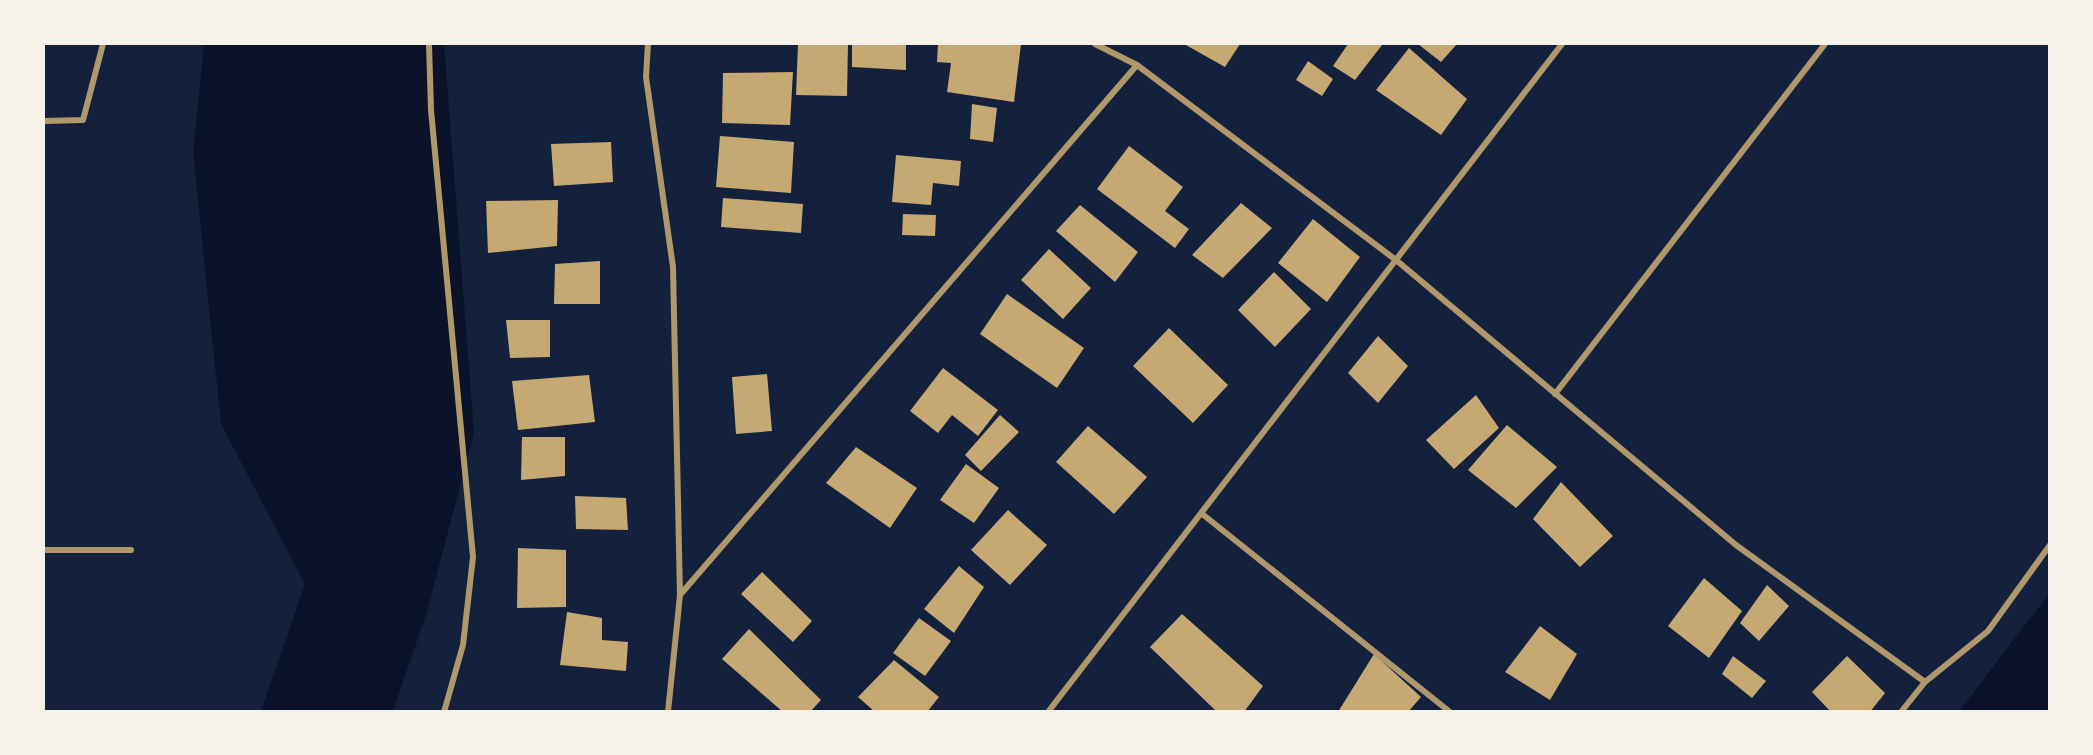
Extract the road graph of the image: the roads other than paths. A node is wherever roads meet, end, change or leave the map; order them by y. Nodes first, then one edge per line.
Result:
1 (103, 44) edge
2 (429, 44) edge
3 (648, 44) edge
4 (1095, 44) edge
5 (1562, 44) edge
6 (1825, 44) edge
7 (1137, 65) junction
8 (44, 121) edge
9 (1396, 261) junction
10 (1556, 394) junction
11 (1201, 513) junction
12 (2049, 546) edge
13 (44, 550) edge
14 (131, 550) dead end
15 (680, 595) junction
16 (1925, 682) junction
17 (444, 711) edge
18 (668, 711) edge
19 (1048, 711) edge
20 (1450, 711) edge
21 (1901, 711) edge

1 - 8 street
2 - 17 street
3 - 15 street
4 - 7 street
5 - 9 street
6 - 10 street
7 - 9 street
7 - 15 street
9 - 10 street
9 - 11 street
10 - 16 street
11 - 19 street
11 - 20 street
12 - 16 street
13 - 14 street
15 - 18 street
16 - 21 street

